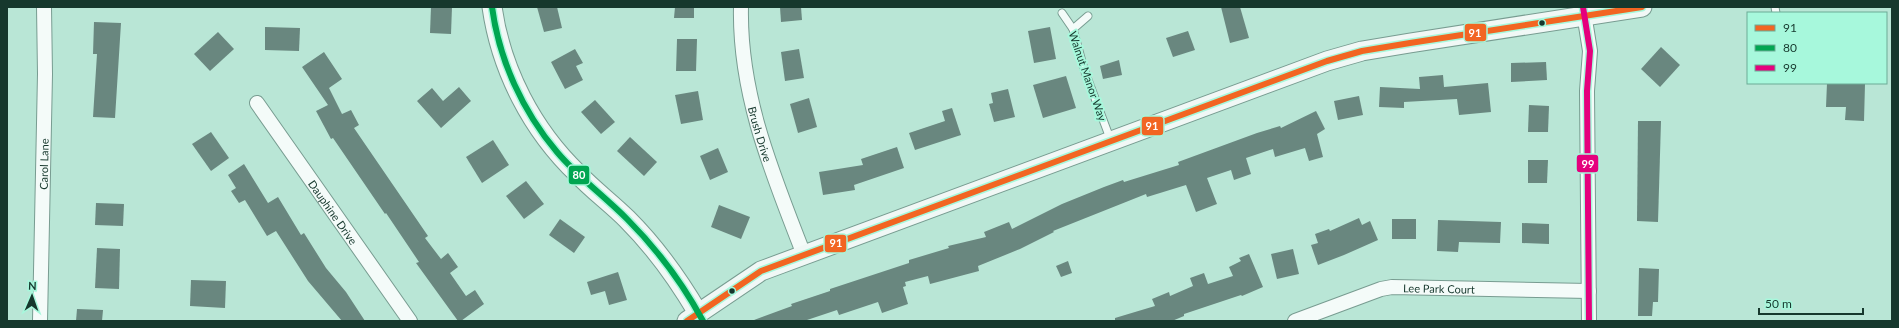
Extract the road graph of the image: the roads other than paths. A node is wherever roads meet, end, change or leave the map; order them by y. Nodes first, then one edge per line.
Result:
1 (44, 7) edge
2 (492, 7) edge
3 (741, 7) edge
4 (1642, 7) edge
5 (1584, 12) edge
6 (1062, 13) dead end
7 (1088, 16) dead end
8 (1073, 29) junction
9 (257, 103) dead end
10 (1111, 141) junction
11 (804, 256) junction
12 (1589, 290) junction
13 (696, 318) edge
14 (40, 321) edge
15 (410, 321) edge
16 (1295, 321) edge
17 (1589, 321) edge

1 - 14 street, Carol Lane
2 - 13 main road
3 - 11 street, Brush Drive
4 - 5 main road
5 - 10 main road
5 - 12 street
6 - 8 lane, Walnut Manor Way
7 - 8 lane
8 - 10 lane, Walnut Manor Way
9 - 15 street, Dauphine Drive
10 - 11 main road
11 - 13 main road
12 - 16 street, Lee Park Court
12 - 17 street

